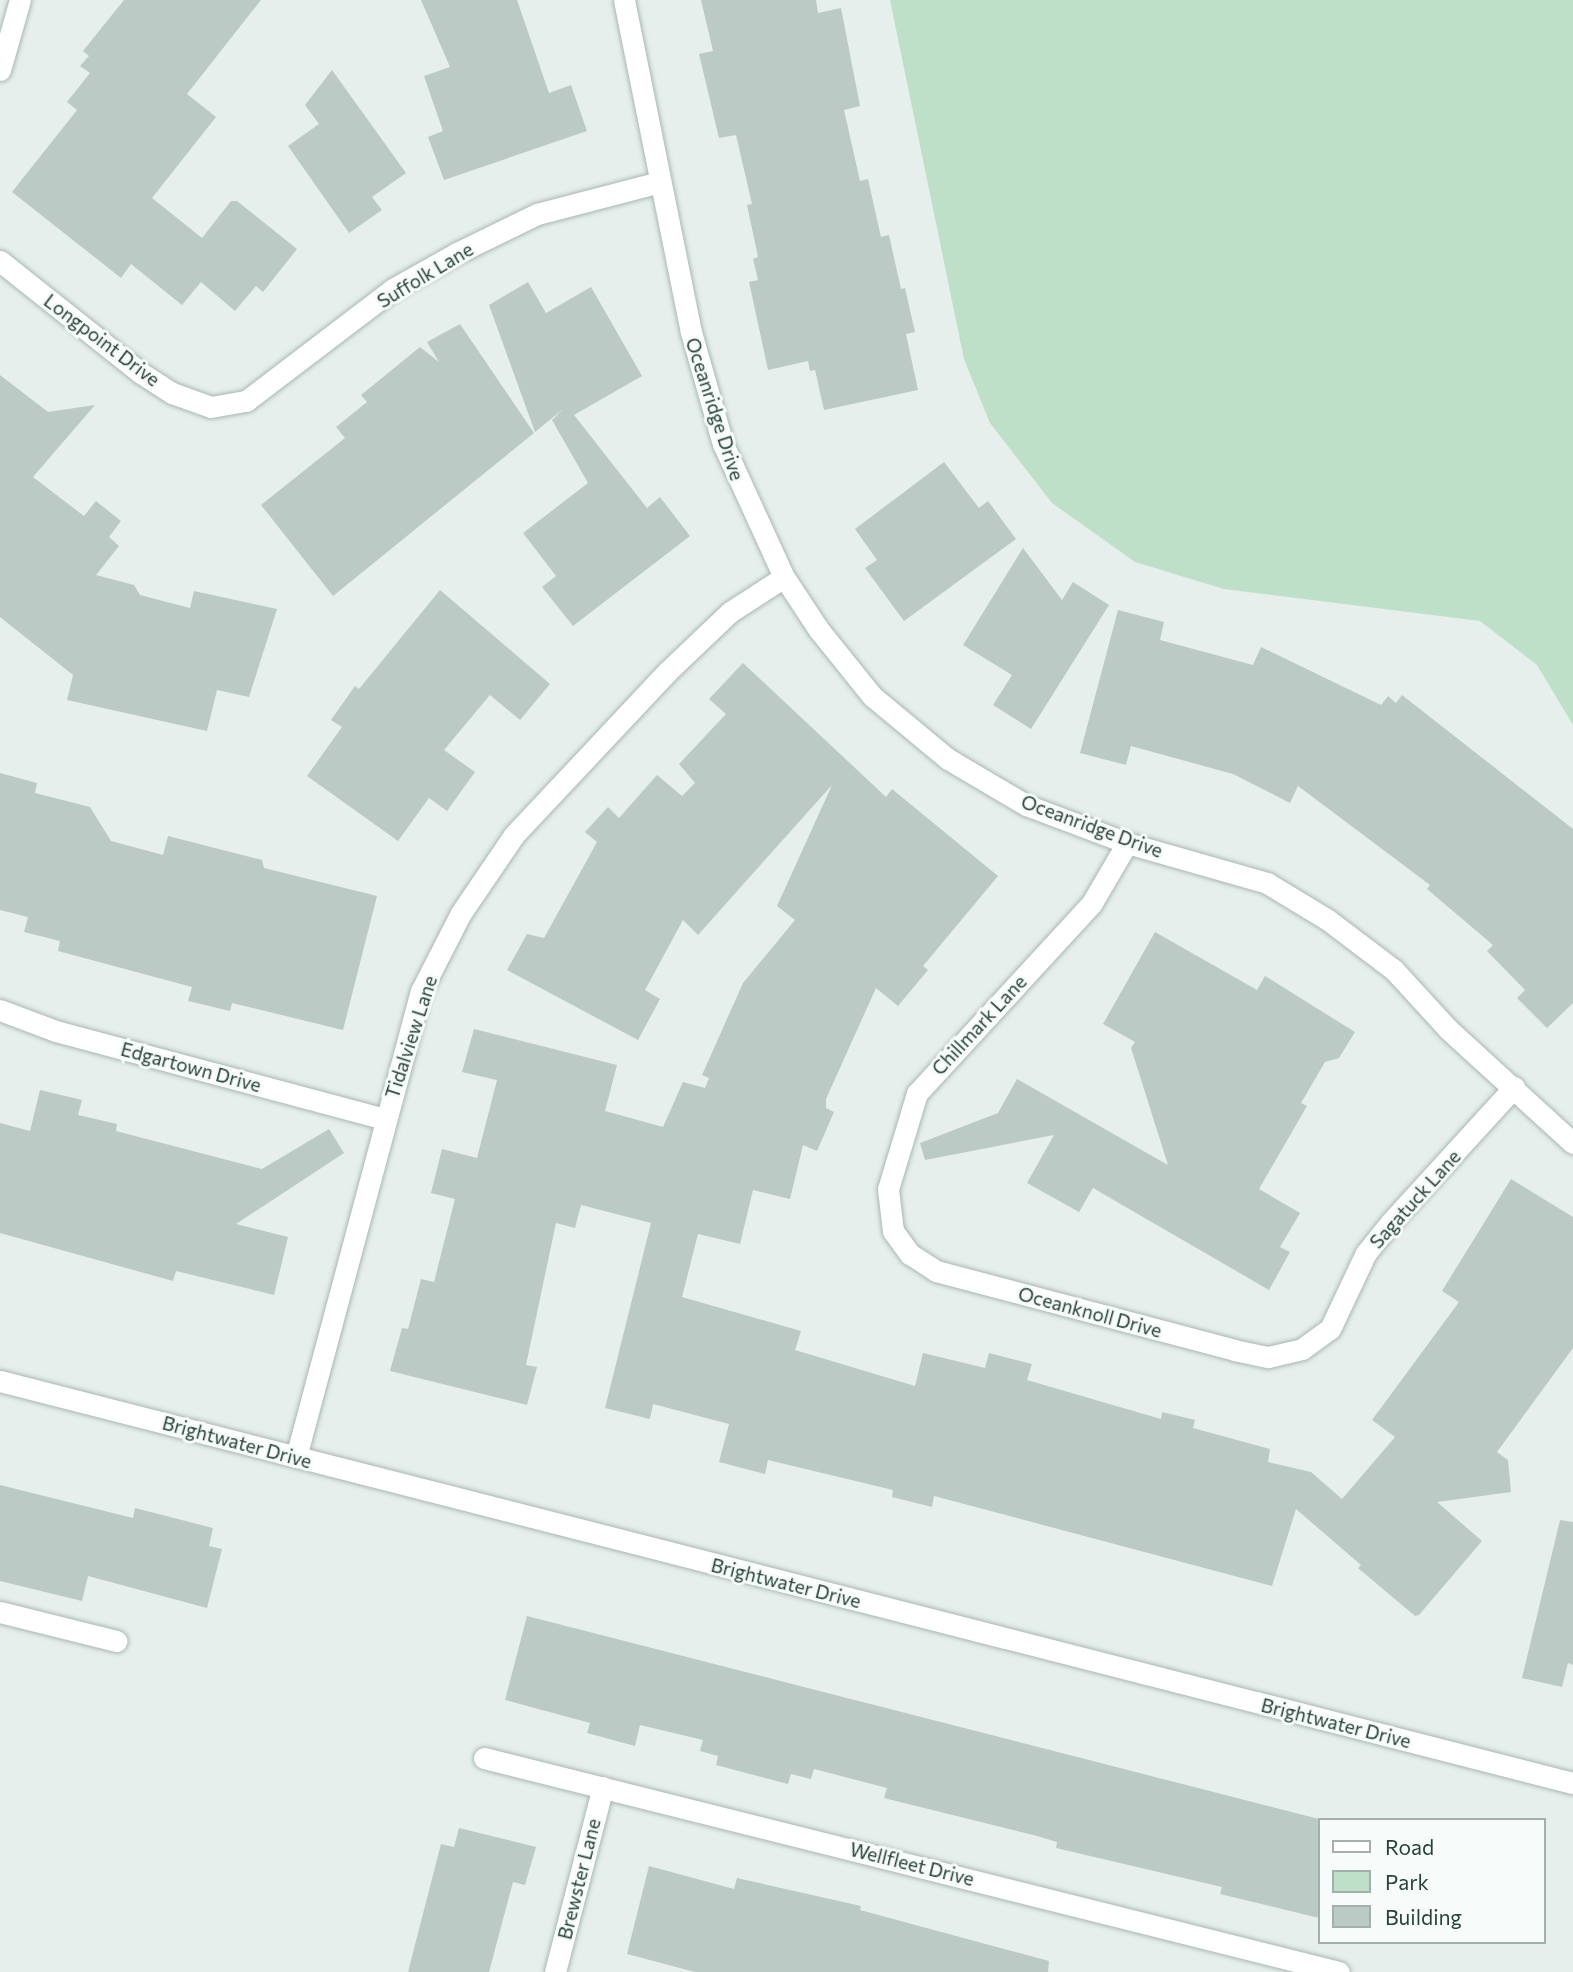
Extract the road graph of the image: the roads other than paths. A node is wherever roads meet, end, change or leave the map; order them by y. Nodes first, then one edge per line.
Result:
1 (20, 0) edge
2 (624, 0) edge
3 (0, 69) edge
4 (660, 182) junction
5 (0, 261) edge
6 (211, 407) joint
7 (784, 577) junction
8 (1127, 843) junction
9 (0, 1010) edge
10 (1514, 1087) junction
11 (384, 1119) junction
12 (1573, 1143) edge
13 (893, 1231) joint
14 (1302, 1349) joint
15 (0, 1381) edge
16 (296, 1457) junction
17 (0, 1612) edge
18 (116, 1642) dead end
19 (484, 1758) dead end
20 (1573, 1783) edge
21 (603, 1787) junction
22 (555, 1972) edge
23 (1339, 1972) edge

1 - 3 street
2 - 4 street, Oceanridge Drive
4 - 6 street, Suffolk Lane
4 - 7 street, Oceanridge Drive
5 - 6 street, Longpoint Drive
7 - 8 street, Oceanridge Drive
7 - 11 street, Tidalview Lane
8 - 10 street, Oceanridge Drive
8 - 13 street, Chillmark Lane
9 - 11 street, Edgartown Drive
10 - 12 street, Oceanridge Drive
10 - 14 street, Sagatuck Lane
11 - 16 street, Tidalview Lane
13 - 14 street, Oceanknoll Drive
15 - 16 street, Brightwater Drive
16 - 20 street, Brightwater Drive
17 - 18 street
19 - 21 street, Wellfleet Drive
21 - 22 street, Brewster Lane
21 - 23 street, Wellfleet Drive

